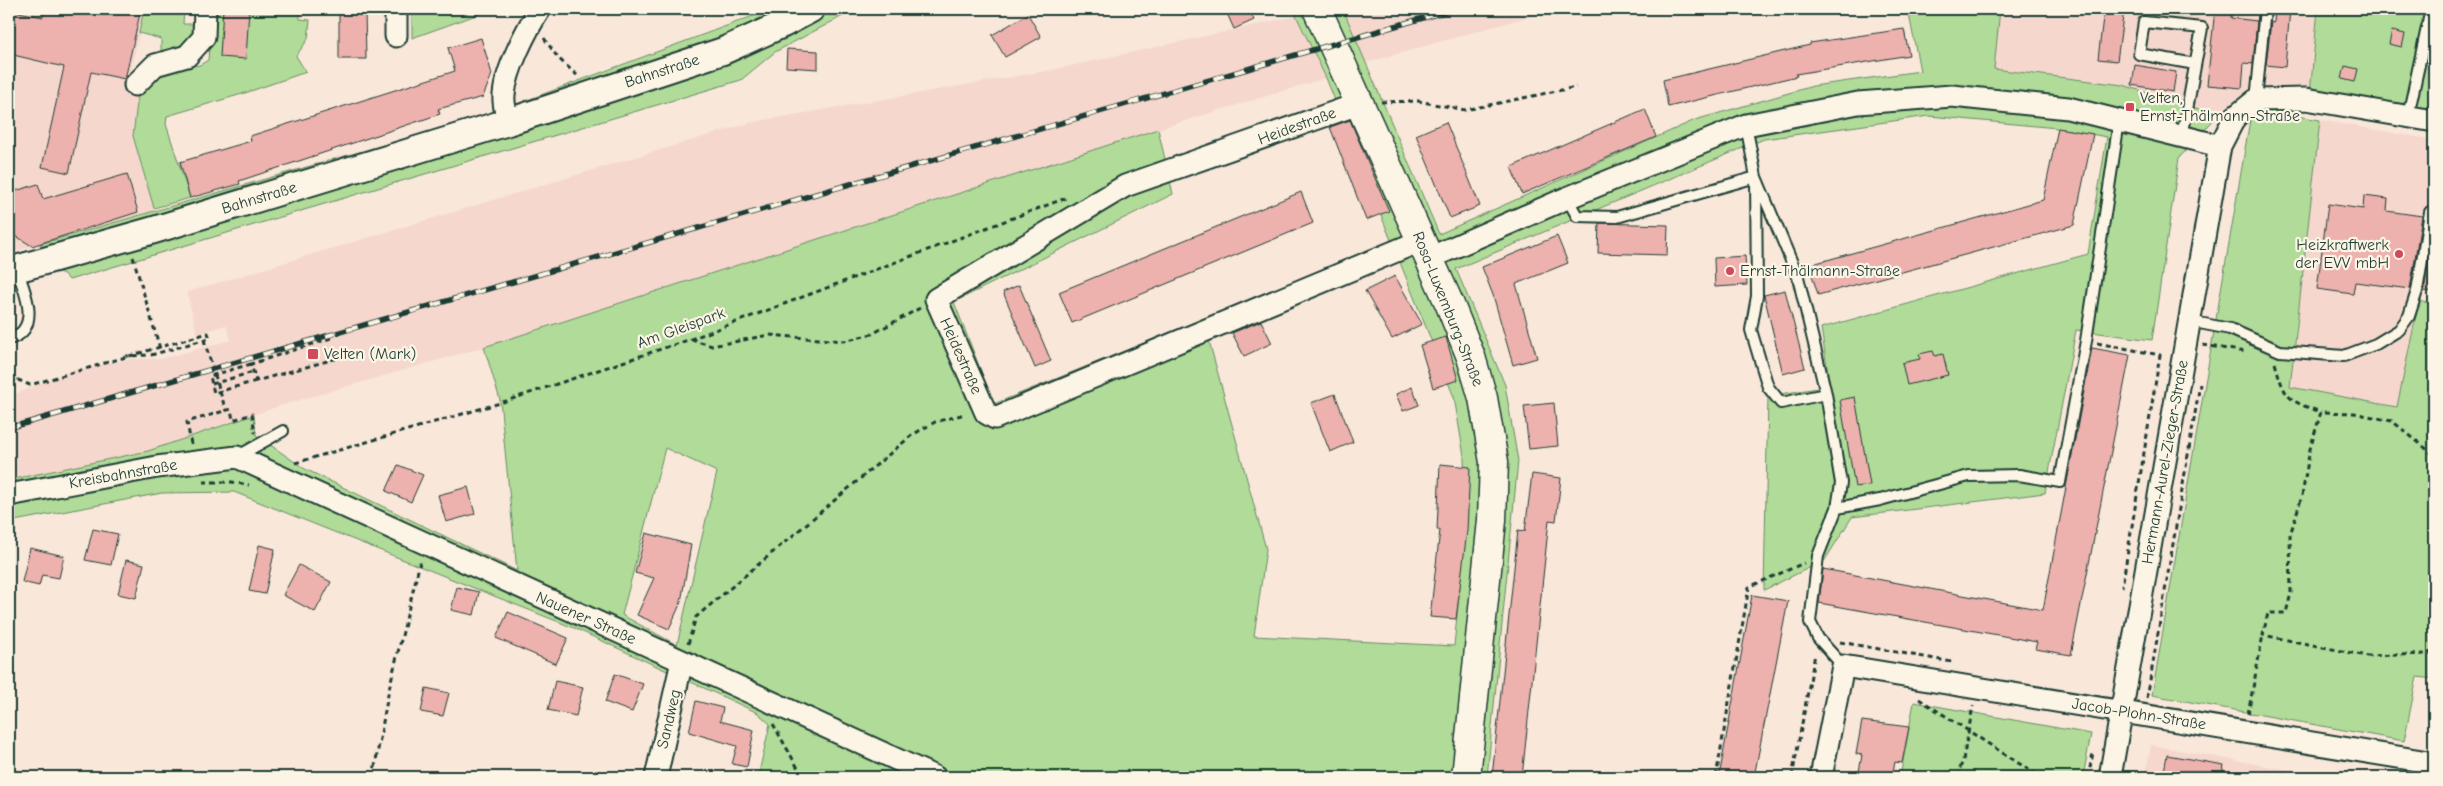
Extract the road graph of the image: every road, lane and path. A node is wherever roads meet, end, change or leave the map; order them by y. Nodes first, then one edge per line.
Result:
1 (205, 9) edge
2 (396, 9) edge
3 (811, 9) edge
4 (1317, 9) edge
5 (2265, 9) edge
6 (2431, 9) edge
7 (537, 10) edge
8 (396, 36) dead end
9 (2195, 64) junction
10 (583, 80) dead end
11 (135, 85) dead end
12 (1576, 87) dead end
13 (2256, 100) junction
14 (1361, 103) junction
15 (2408, 116) junction
16 (2119, 121) junction
17 (2434, 121) edge
18 (508, 122) junction
19 (1746, 125) junction
20 (2182, 137) junction
21 (2220, 146) junction
22 (1756, 178) junction
23 (1075, 195) dead end
24 (1566, 198) junction
25 (2430, 212) dead end
26 (127, 238) junction
27 (1424, 250) junction
28 (13, 270) edge
29 (936, 299) junction
30 (2188, 331) junction
31 (332, 338) dead end
32 (9, 339) edge
33 (691, 339) junction
34 (204, 340) junction
35 (2086, 341) junction
36 (159, 346) junction
37 (161, 352) junction
38 (2255, 354) dead end
39 (126, 356) junction
40 (338, 358) dead end
41 (2269, 358) dead end
42 (251, 364) junction
43 (253, 372) junction
44 (256, 381) junction
45 (217, 382) junction
46 (9, 383) edge
47 (212, 384) junction
48 (1826, 394) junction
49 (226, 411) junction
50 (2321, 412) junction
51 (986, 413) junction
52 (187, 422) dead end
53 (282, 430) dead end
54 (242, 448) junction
55 (2433, 450) edge
56 (2434, 455) edge
57 (294, 464) dead end
58 (9, 495) edge
59 (1837, 508) junction
60 (427, 546) junction
61 (1818, 556) junction
62 (2120, 594) dead end
63 (2263, 635) junction
64 (2434, 651) edge
65 (682, 661) junction
66 (1843, 666) junction
67 (1925, 698) dead end
68 (1963, 704) dead end
69 (1973, 706) junction
70 (1982, 708) dead end
71 (2122, 711) junction
72 (771, 720) dead end
73 (1968, 729) junction
74 (2245, 731) junction
75 (2094, 748) dead end
76 (2434, 763) edge
77 (372, 777) edge
78 (656, 777) edge
79 (803, 777) edge
80 (935, 777) edge
81 (1466, 777) edge
82 (1716, 777) edge
83 (1821, 777) edge
84 (1957, 777) edge
85 (2040, 777) edge
86 (2088, 777) edge
87 (2110, 777) edge

1 - 11 street
2 - 8 street
3 - 18 street, Bahnstraße
4 - 14 main road, Rosa-Luxemburg-Straße
5 - 13 lane
6 - 15 lane
7 - 10 path
7 - 18 street
9 - 9 lane
9 - 20 lane
12 - 14 path
13 - 15 street
13 - 21 street
14 - 27 main road, Rosa-Luxemburg-Straße
14 - 29 street, Heidestraße
15 - 17 street
16 - 19 street
16 - 20 street
16 - 35 lane
18 - 26 street, Bahnstraße
19 - 22 lane
19 - 24 street
20 - 21 street
21 - 30 street, Hermann-Aurel-Zieger-Straße
22 - 24 lane
22 - 48 lane
22 - 48 lane
23 - 33 path, Am Gleispark
24 - 27 street
25 - 30 lane
26 - 28 street, Bahnstraße
26 - 36 path
27 - 51 street, Heidestraße
27 - 81 main road, Rosa-Luxemburg-Straße
28 - 32 lane
29 - 33 path
29 - 51 street, Heidestraße
30 - 38 path
30 - 71 street, Hermann-Aurel-Zieger-Straße
31 - 42 path
33 - 57 path, Am Gleispark
34 - 36 path, bridge
34 - 37 path
34 - 45 path, bridge
35 - 59 lane
35 - 62 path
36 - 37 path
36 - 39 path
37 - 39 path
39 - 46 path
40 - 44 path
41 - 50 path
42 - 43 path
42 - 47 path
43 - 44 path
43 - 45 path
44 - 47 path
45 - 47 path, bridge
45 - 49 path, bridge
48 - 59 lane
49 - 52 path
49 - 54 path, bridge
50 - 55 path
50 - 63 path
51 - 65 path
53 - 54 lane
54 - 58 street, Kreisbahnstraße
54 - 60 street, Nauener Straße
55 - 56 path
59 - 61 lane
60 - 65 street, Nauener Straße
60 - 77 path
61 - 66 lane
61 - 82 path
63 - 64 path
63 - 74 path
65 - 78 street, Sandweg
65 - 80 street, Nauener Straße
66 - 71 street, Jacob-Plohn-Straße
66 - 83 street
67 - 73 path
68 - 69 path
69 - 70 path
69 - 73 path
71 - 74 street, Jacob-Plohn-Straße
71 - 87 street, Hermann-Aurel-Zieger-Straße
72 - 79 path
73 - 84 path
73 - 85 path
74 - 76 street, Jacob-Plohn-Straße
75 - 86 path

